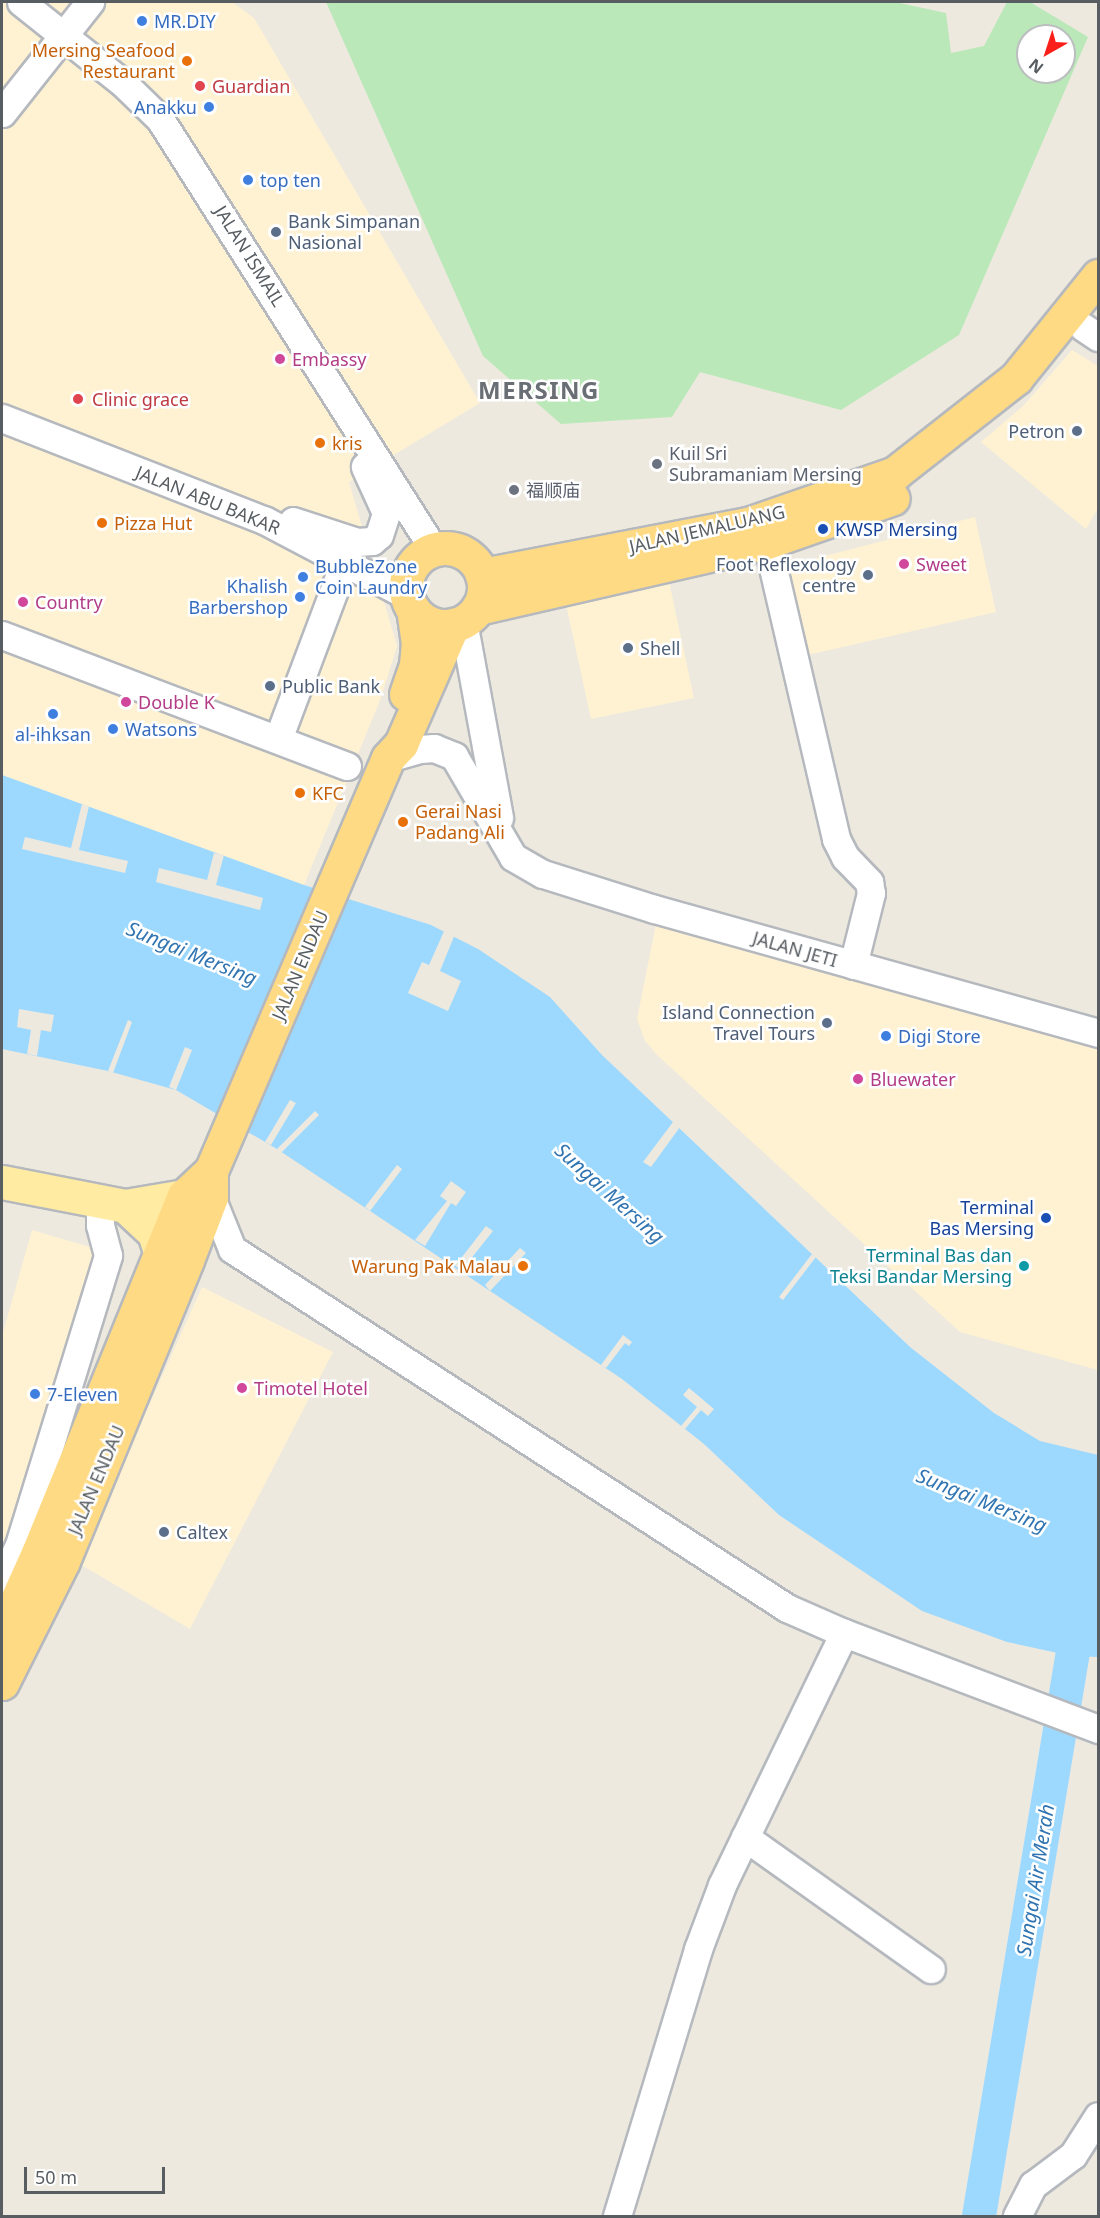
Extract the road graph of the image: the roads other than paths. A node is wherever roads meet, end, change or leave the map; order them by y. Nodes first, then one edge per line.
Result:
1 (21, 2) edge
2 (90, 2) edge
3 (64, 35) junction
4 (2, 113) edge
5 (1098, 276) edge
6 (1093, 325) edge
7 (320, 368) junction
8 (2, 418) edge
9 (264, 520) junction
10 (767, 542) junction
11 (434, 550) junction
12 (344, 563) junction
13 (482, 575) junction
14 (410, 602) junction
15 (465, 618) junction
16 (2, 635) edge
17 (278, 739) junction
18 (388, 758) junction
19 (347, 766) dead end
20 (503, 843) junction
21 (853, 965) junction
22 (1098, 1034) edge
23 (2, 1182) edge
24 (202, 1188) junction
25 (113, 1204) junction
26 (232, 1249) junction
27 (173, 1256) junction
28 (29, 1549) junction
29 (2, 1580) edge
30 (2, 1633) edge
31 (843, 1633) junction
32 (2, 1683) edge
33 (1098, 1729) edge
34 (745, 1837) junction
35 (930, 1969) dead end
36 (1098, 2116) edge
37 (617, 2217) edge
38 (1017, 2217) edge

1 - 3 street, JALAN ISMAIL
2 - 3 street
3 - 4 street
3 - 7 street, JALAN ISMAIL
5 - 13 highway, JALAN JEMALUANG
6 - 10 highway, JALAN JEMALUANG
7 - 9 street
7 - 11 street, JALAN ISMAIL
8 - 9 street, JALAN ABU BAKAR
9 - 12 street, JALAN ABU BAKAR
10 - 15 highway, JALAN JEMALUANG
10 - 21 street
11 - 13 highway
11 - 14 highway
12 - 14 street, JALAN ABU BAKAR
12 - 17 street
13 - 15 highway
14 - 15 highway
14 - 18 highway, JALAN ENDAU
15 - 18 highway, JALAN ENDAU
15 - 20 street
16 - 17 street
17 - 19 street
18 - 20 street, JALAN JETI
18 - 24 highway, JALAN ENDAU
20 - 21 street, JALAN JETI
21 - 22 street, JALAN JETI
23 - 25 main road
24 - 25 main road
24 - 26 street
24 - 27 highway, JALAN ENDAU
25 - 27 main road
25 - 28 street
26 - 27 street
26 - 31 street
27 - 28 highway, JALAN ENDAU
27 - 32 highway, JALAN ENDAU
28 - 29 street
28 - 30 highway, JALAN ENDAU
31 - 33 street
31 - 34 street
34 - 35 street
34 - 37 street
36 - 38 street

